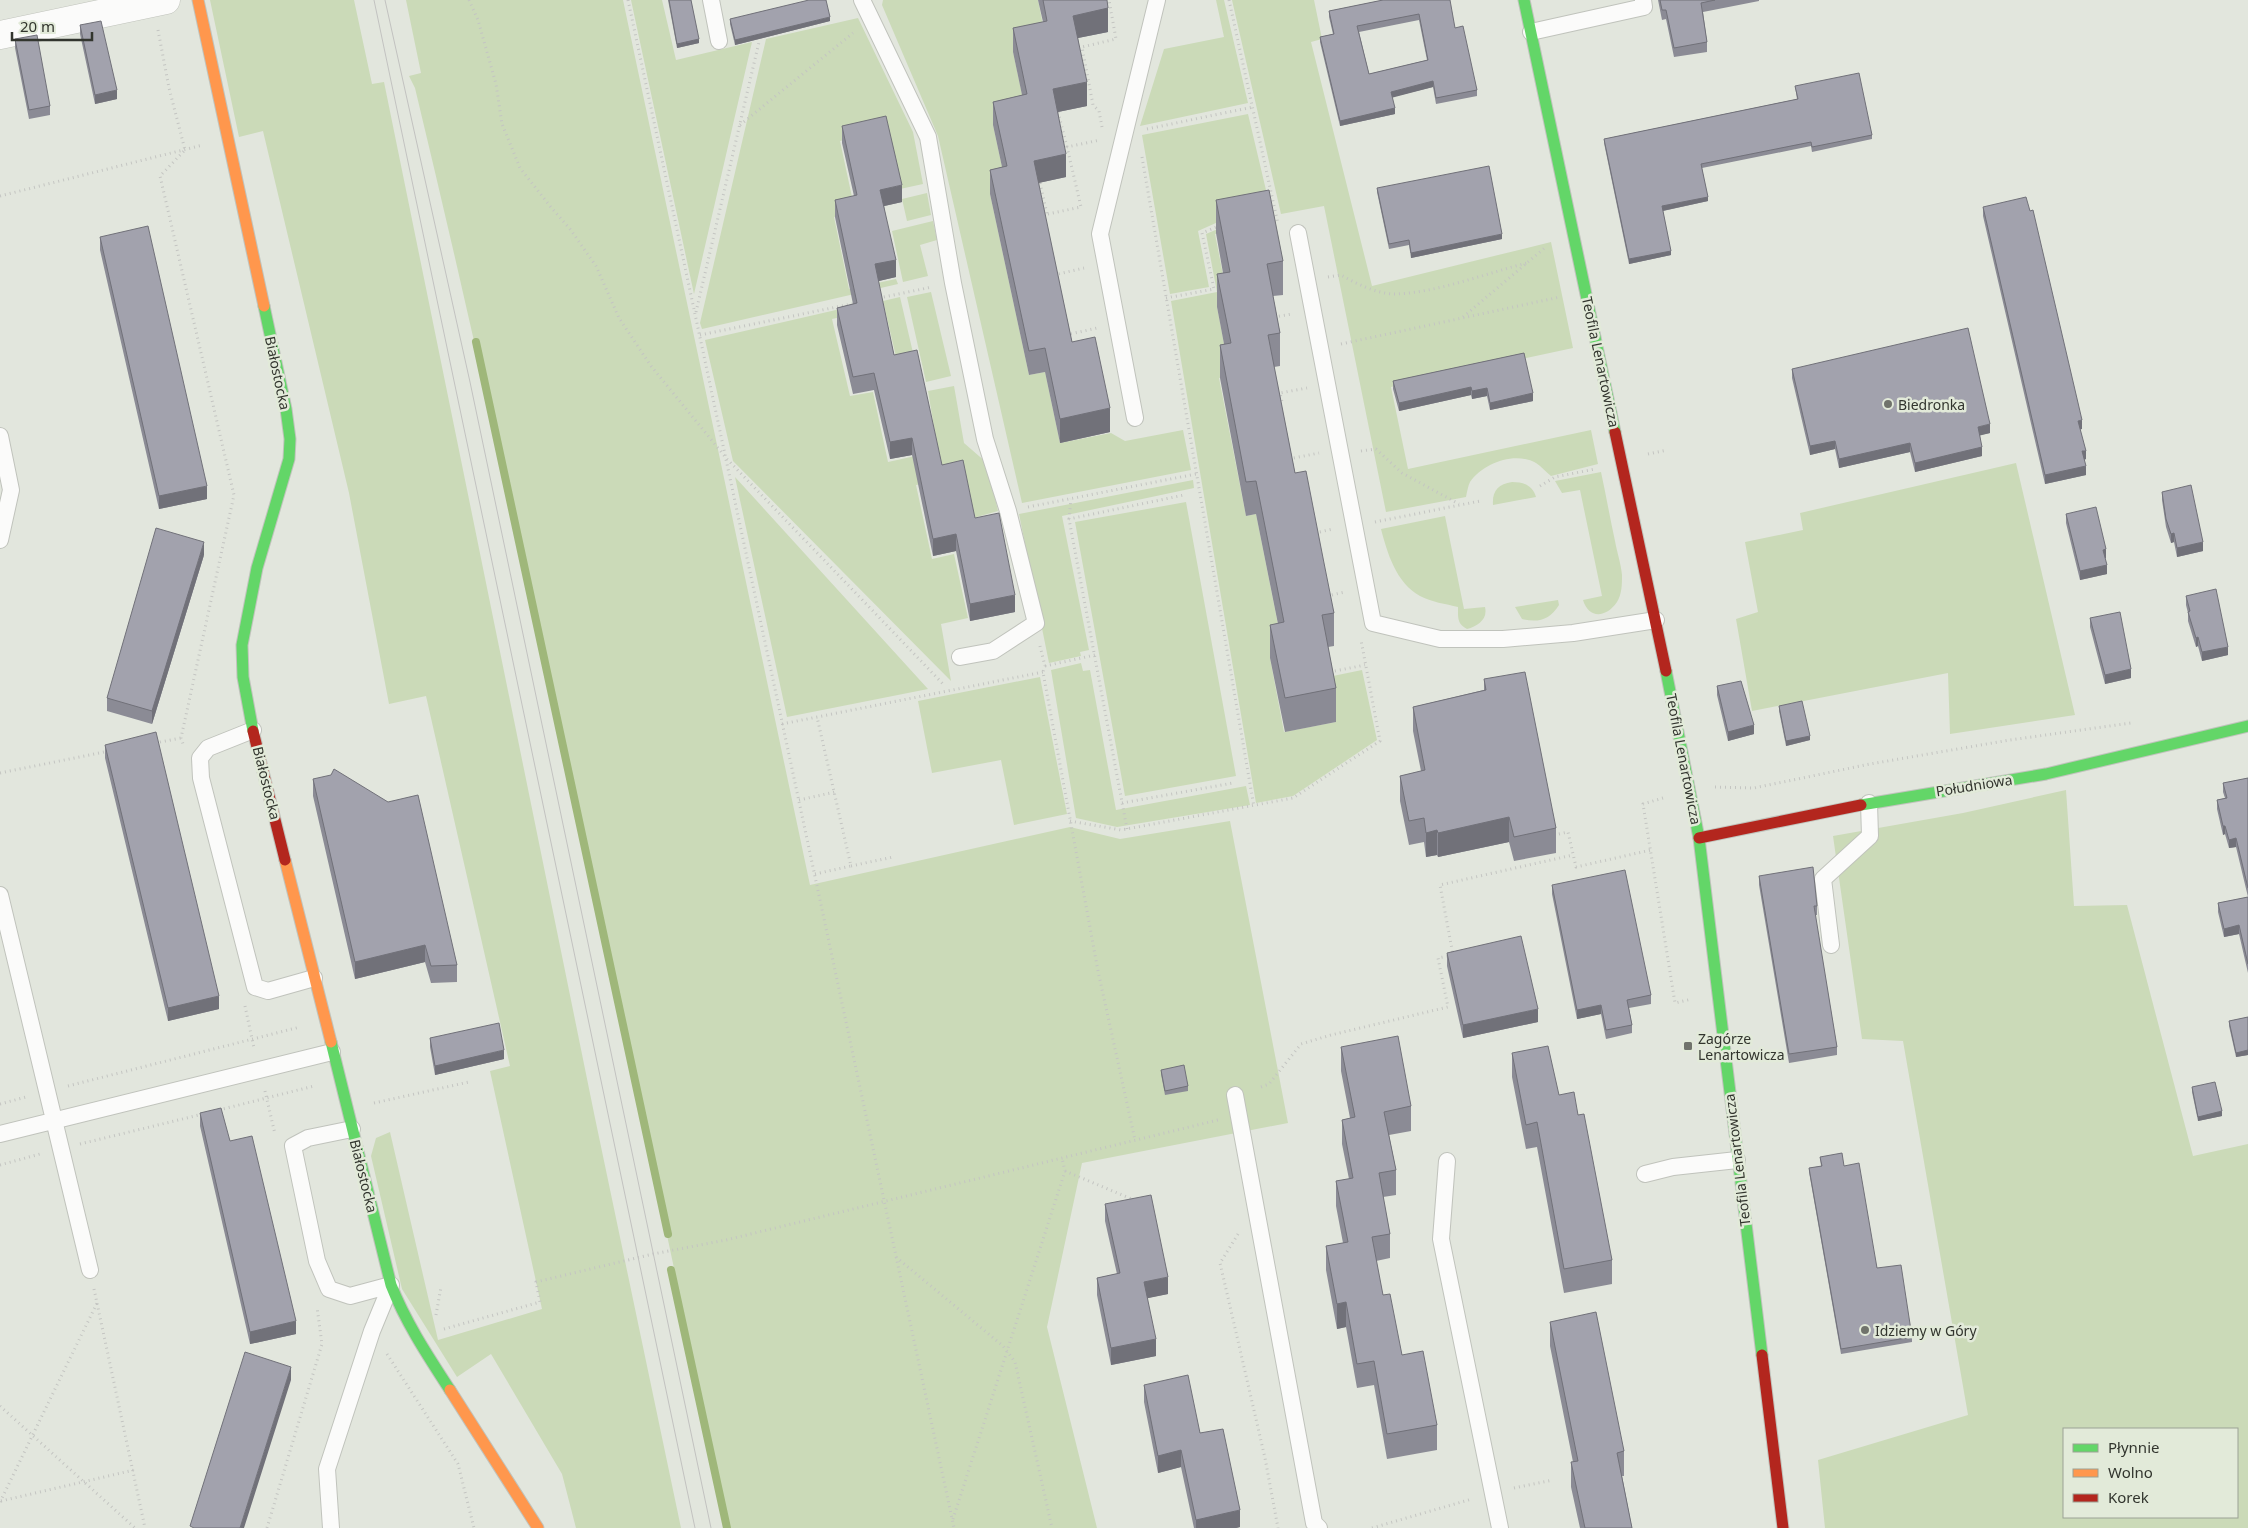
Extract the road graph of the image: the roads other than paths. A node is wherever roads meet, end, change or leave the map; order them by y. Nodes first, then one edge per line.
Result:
1 (198, 0) edge
2 (862, 0) edge
3 (1157, 0) edge
4 (1524, 0) edge
5 (1643, 0) edge
6 (159, 1) edge
7 (716, 1) edge
8 (1531, 32) junction
9 (0, 35) edge
10 (719, 41) dead end
11 (1298, 233) dead end
12 (1135, 418) dead end
13 (0, 436) edge
14 (6, 490) edge
15 (0, 540) edge
16 (1656, 620) junction
17 (960, 657) dead end
18 (2248, 726) edge
19 (253, 730) junction
20 (1869, 803) junction
21 (1699, 838) junction
22 (0, 895) edge
23 (1831, 945) dead end
24 (314, 978) junction
25 (332, 1052) junction
26 (1235, 1095) dead end
27 (55, 1119) junction
28 (352, 1129) junction
29 (0, 1134) edge
30 (1737, 1160) junction
31 (1447, 1161) dead end
32 (1645, 1174) dead end
33 (90, 1270) road end
34 (391, 1285) junction
35 (331, 1528) edge
36 (538, 1528) edge
37 (1319, 1528) edge
38 (1500, 1528) edge
39 (1783, 1528) edge

1 - 19 street, Białostocka
2 - 17 lane
3 - 12 lane
4 - 8 street, Teofila Lenartowicza
5 - 8 lane
6 - 9 street
7 - 10 lane
8 - 16 street, Teofila Lenartowicza
11 - 16 lane
13 - 14 lane
14 - 15 lane
16 - 21 street, Teofila Lenartowicza
18 - 20 street, Południowa
19 - 24 street, Białostocka
19 - 24 lane
20 - 21 street, Południowa
20 - 23 lane
21 - 30 street, Teofila Lenartowicza
22 - 27 lane
24 - 25 street, Białostocka
25 - 27 lane
25 - 28 street, Białostocka
26 - 37 lane
27 - 29 lane
27 - 33 lane
28 - 34 street, Białostocka
28 - 34 lane
30 - 32 lane
30 - 39 street, Teofila Lenartowicza
31 - 38 lane
34 - 35 lane
34 - 36 street, Białostocka

